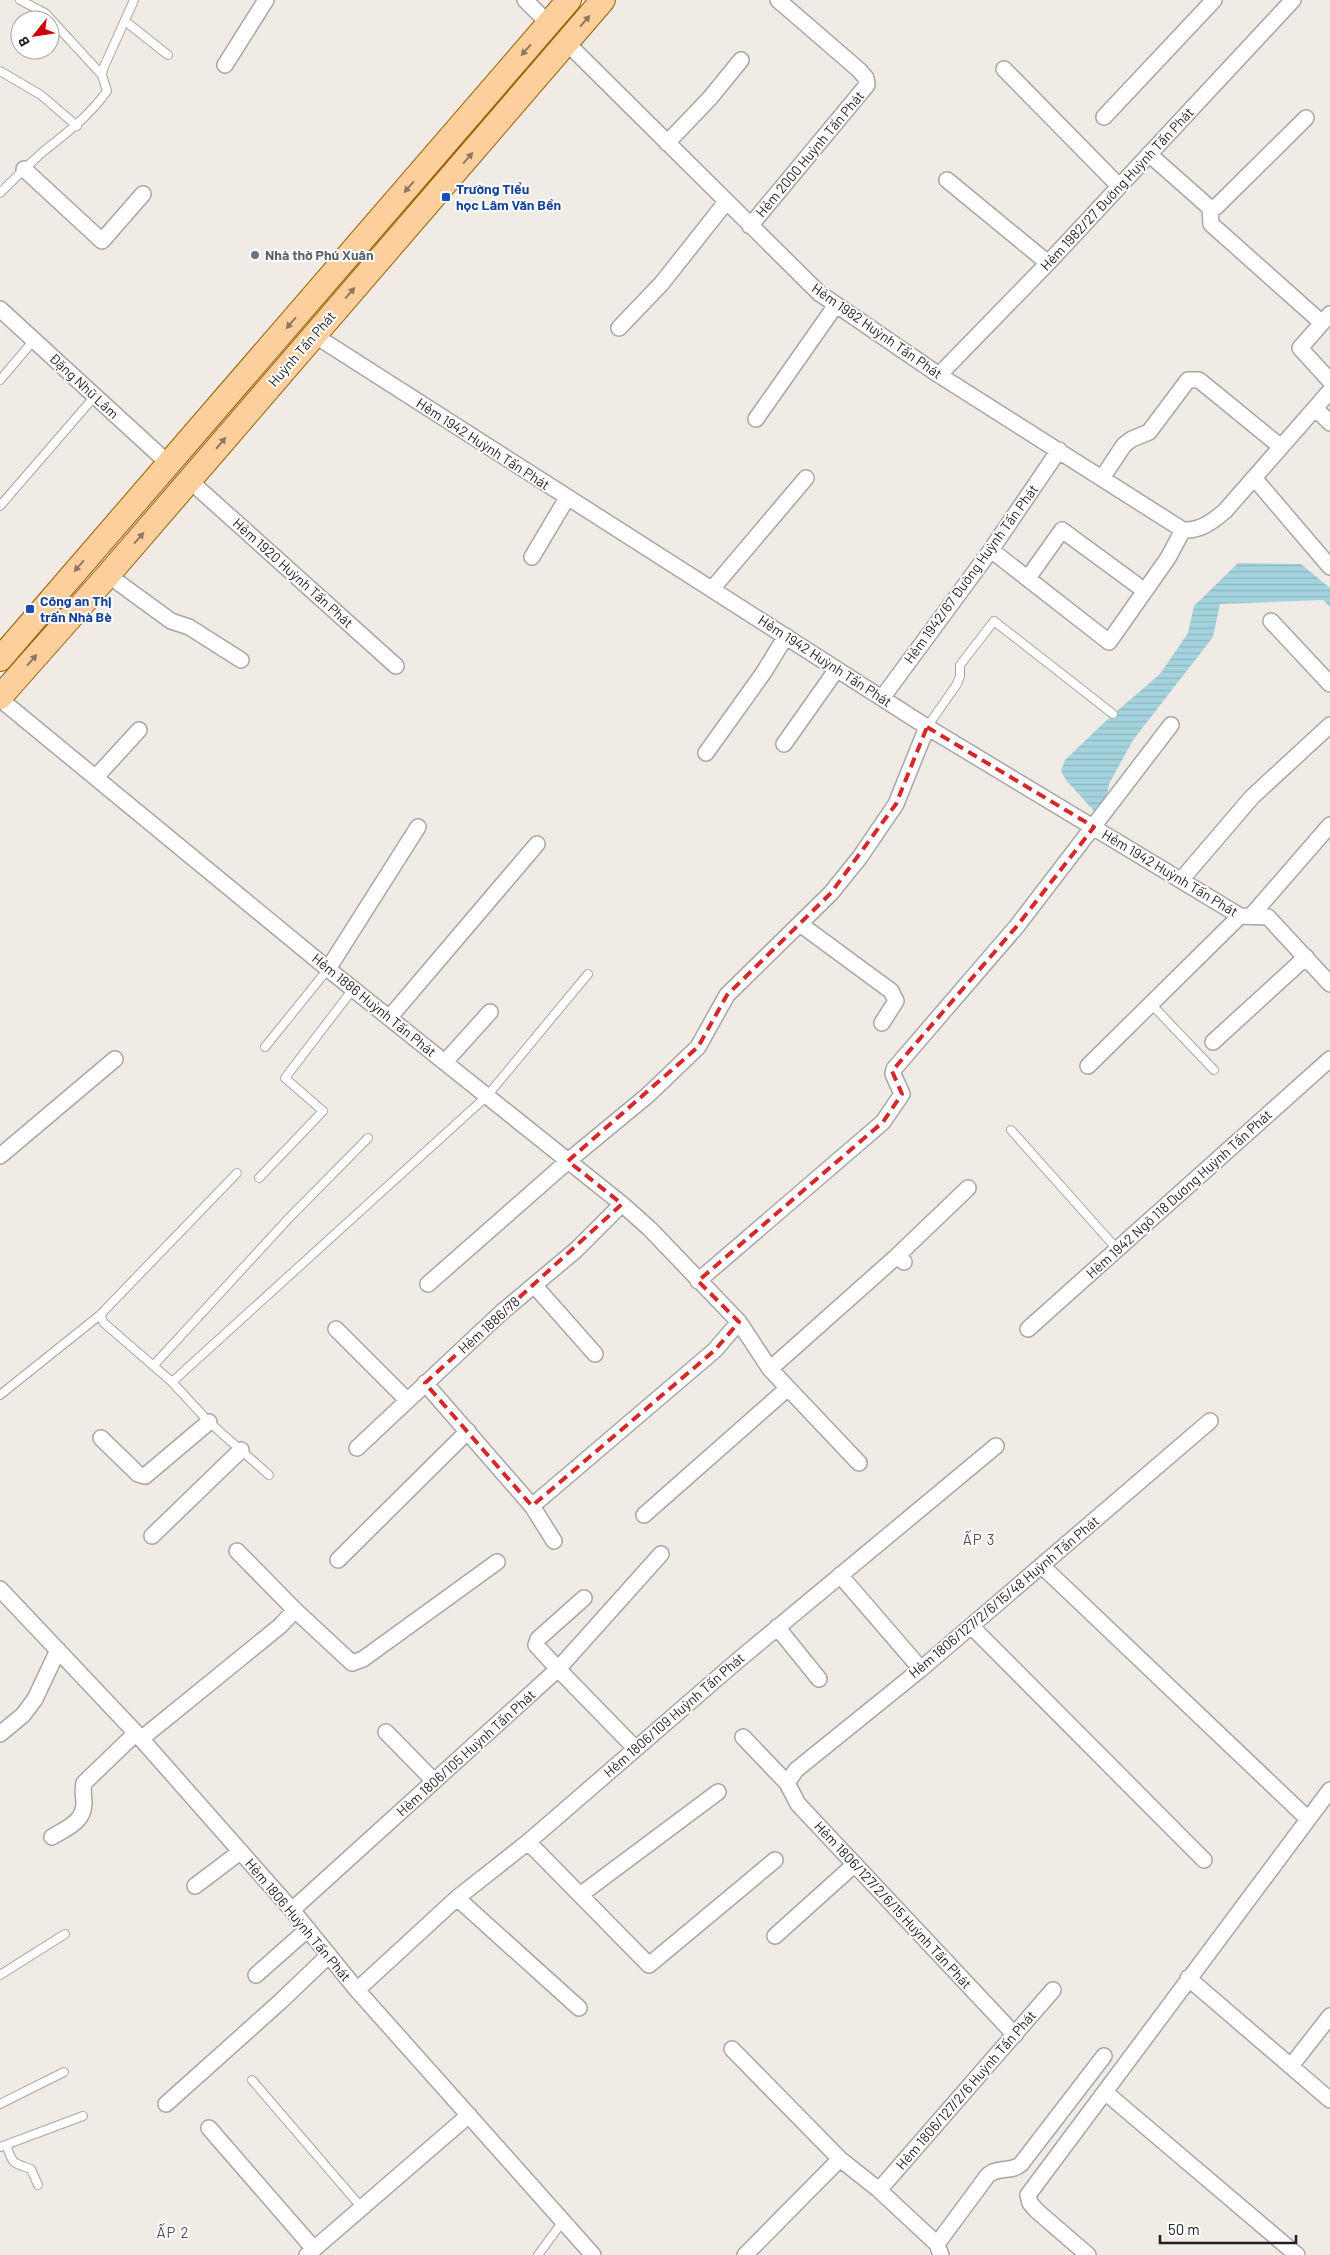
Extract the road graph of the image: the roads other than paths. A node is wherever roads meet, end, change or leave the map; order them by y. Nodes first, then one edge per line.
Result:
1 (20, 0) edge
2 (134, 0) edge
3 (266, 0) edge
4 (525, 0) edge
5 (569, 0) edge
6 (603, 0) edge
7 (778, 0) edge
8 (1214, 0) edge
9 (1293, 0) edge
10 (125, 21) junction
11 (549, 24) junction
12 (566, 42) junction
13 (168, 55) dead end
14 (741, 60) dead end
15 (225, 65) dead end
16 (1004, 69) dead end
17 (0, 71) edge
18 (102, 76) junction
19 (1104, 117) dead end
20 (1306, 118) dead end
21 (77, 126) junction
22 (667, 143) junction
23 (1149, 154) junction
24 (24, 169) junction
25 (947, 180) dead end
26 (1119, 186) junction
27 (0, 193) edge
28 (143, 194) dead end
29 (726, 202) junction
30 (1210, 208) junction
31 (750, 226) junction
32 (1048, 263) junction
33 (836, 305) junction
34 (0, 309) edge
35 (1326, 318) edge
36 (619, 328) dead end
37 (314, 334) junction
38 (34, 340) junction
39 (939, 375) junction
40 (0, 380) edge
41 (1330, 381) edge
42 (1330, 391) edge
43 (95, 396) junction
44 (1314, 408) junction
45 (756, 419) dead end
46 (1330, 423) edge
47 (1281, 447) junction
48 (1059, 450) junction
49 (168, 463) junction
50 (806, 478) dead end
51 (1102, 478) junction
52 (1255, 479) junction
53 (189, 480) junction
54 (567, 498) junction
55 (0, 506) edge
56 (1183, 530) junction
57 (990, 550) junction
58 (532, 557) dead end
59 (1330, 567) edge
60 (108, 575) junction
61 (1028, 578) junction
62 (712, 589) junction
63 (1145, 592) junction
64 (1271, 621) dead end
65 (786, 636) junction
66 (0, 659) edge
67 (241, 660) dead end
68 (396, 666) dead end
69 (837, 670) junction
70 (1330, 684) edge
71 (0, 698) edge
72 (882, 698) junction
73 (1113, 714) dead end
74 (1171, 725) dead end
75 (1330, 725) edge
76 (927, 727) junction
77 (139, 730) dead end
78 (784, 744) dead end
79 (706, 753) dead end
80 (96, 778) junction
81 (1330, 825) edge
82 (418, 827) dead end
83 (1094, 827) junction
84 (537, 844) dead end
85 (1181, 880) junction
86 (1245, 916) junction
87 (800, 924) junction
88 (1306, 958) junction
89 (328, 969) junction
90 (588, 974) dead end
91 (1330, 984) edge
92 (353, 989) junction
93 (1151, 1004) junction
94 (490, 1012) dead end
95 (389, 1018) junction
96 (882, 1023) dead end
97 (1212, 1042) dead end
98 (265, 1047) dead end
99 (1330, 1059) edge
100 (115, 1060) dead end
101 (445, 1062) junction
102 (1088, 1066) dead end
103 (1214, 1070) dead end
104 (487, 1096) junction
105 (1011, 1130) dead end
106 (368, 1138) dead end
107 (0, 1156) edge
108 (568, 1161) junction
109 (237, 1173) dead end
110 (259, 1178) dead end
111 (968, 1188) dead end
112 (622, 1204) junction
113 (1117, 1249) junction
114 (698, 1281) junction
115 (428, 1284) dead end
116 (534, 1286) junction
117 (100, 1315) junction
118 (738, 1322) junction
119 (336, 1329) dead end
120 (1028, 1329) dead end
121 (595, 1354) dead end
122 (153, 1366) junction
123 (770, 1369) junction
124 (172, 1382) junction
125 (424, 1383) junction
126 (788, 1388) junction
127 (0, 1395) edge
128 (407, 1400) junction
129 (1210, 1421) dead end
130 (209, 1422) junction
131 (468, 1431) junction
132 (100, 1438) dead end
133 (996, 1446) dead end
134 (357, 1448) dead end
135 (242, 1450) junction
136 (859, 1463) dead end
137 (269, 1475) dead end
138 (532, 1506) junction
139 (644, 1515) dead end
140 (152, 1536) dead end
141 (554, 1541) dead end
142 (237, 1551) dead end
143 (661, 1554) dead end
144 (338, 1560) dead end
145 (496, 1562) dead end
146 (1042, 1566) junction
147 (840, 1575) junction
148 (0, 1589) edge
149 (584, 1598) dead end
150 (295, 1610) junction
151 (971, 1626) junction
152 (777, 1627) junction
153 (58, 1650) junction
154 (558, 1669) junction
155 (921, 1669) junction
156 (820, 1679) dead end
157 (386, 1732) dead end
158 (0, 1734) edge
159 (138, 1736) junction
160 (744, 1737) dead end
161 (635, 1748) junction
162 (434, 1781) junction
163 (787, 1783) junction
164 (1330, 1790) edge
165 (718, 1792) dead end
166 (1308, 1819) junction
167 (52, 1837) dead end
168 (528, 1842) junction
169 (240, 1852) junction
170 (775, 1860) dead end
171 (1204, 1860) dead end
172 (855, 1864) junction
173 (195, 1886) dead end
174 (580, 1895) junction
175 (457, 1898) junction
176 (292, 1910) junction
177 (308, 1929) junction
178 (66, 1934) dead end
179 (775, 1936) dead end
180 (329, 1955) junction
181 (0, 1975) edge
182 (256, 1975) dead end
183 (1188, 1978) junction
184 (357, 1990) junction
185 (1053, 1990) dead end
186 (579, 2008) dead end
187 (1330, 2016) edge
188 (1015, 2035) junction
189 (732, 2049) dead end
190 (1104, 2056) dead end
191 (1291, 2066) junction
192 (64, 2072) dead end
193 (252, 2080) dead end
194 (1106, 2092) junction
195 (1330, 2100) edge
196 (0, 2104) edge
197 (166, 2104) dead end
198 (469, 2115) junction
199 (83, 2116) dead end
200 (209, 2128) dead end
201 (3, 2146) edge
202 (840, 2159) junction
203 (38, 2184) dead end
204 (879, 2190) junction
205 (362, 2208) junction
206 (563, 2220) junction
207 (939, 2249) edge
208 (311, 2252) edge
209 (538, 2255) edge
210 (593, 2255) edge
211 (746, 2255) edge
212 (1088, 2255) edge
213 (1297, 2255) edge

1 - 18 lane
2 - 10 lane
3 - 15 street
4 - 11 street
5 - 11 main road, Huỳnh Tấn Phát
12 -> 6 main road, Huỳnh Tấn Phát
7 - 31 street, Hẻm 2000 Huỳnh Tấn Phát
8 - 19 street
9 - 23 street, Hẻm 1982/27 Đường Huỳnh Tấn Phát
10 - 13 lane
10 - 18 lane
11 -> 49 main road, Huỳnh Tấn Phát
12 - 22 street, Hẻm 1982 Huỳnh Tấn Phát
37 -> 12 main road, Huỳnh Tấn Phát
14 - 22 street
16 - 26 street
17 - 21 lane
18 - 21 lane
20 - 30 street
21 - 24 lane
22 - 29 street, Hẻm 1982 Huỳnh Tấn Phát
23 - 26 street, Hẻm 1982/27 Đường Huỳnh Tấn Phát
23 - 30 street
24 - 27 lane
24 - 28 street
25 - 32 street
26 - 32 street, Hẻm 1982/27 Đường Huỳnh Tấn Phát
29 - 31 street, Hẻm 1982 Huỳnh Tấn Phát
29 - 36 street
30 - 35 street
31 - 33 street, Hẻm 1982 Huỳnh Tấn Phát
32 - 39 street, Hẻm 1982/27 Đường Huỳnh Tấn Phát
33 - 39 street, Hẻm 1982 Huỳnh Tấn Phát
33 - 45 street
34 - 38 street, Đặng Nhữ Lâm
35 - 41 street
53 -> 37 main road, Huỳnh Tấn Phát
37 - 54 street, Hẻm 1942 Huỳnh Tấn Phát
38 - 40 lane
38 - 43 street, Đặng Nhữ Lâm
39 - 48 street, Hẻm 1982 Huỳnh Tấn Phát
42 - 44 street
43 - 49 street, Đặng Nhữ Lâm
43 - 55 lane
44 - 46 street
44 - 47 street
47 - 51 street
47 - 52 street
48 - 51 street, Hẻm 1982 Huỳnh Tấn Phát
48 - 57 street, Hẻm 1942/67 Đường Huỳnh Tấn Phát
49 - 53 main road
49 -> 66 main road, Huỳnh Tấn Phát
50 - 62 street
51 - 56 street, Hẻm 1982 Huỳnh Tấn Phát
52 - 56 street
52 - 59 street
60 -> 53 main road, Huỳnh Tấn Phát
53 - 68 street, Hẻm 1920 Huỳnh Tấn Phát
54 - 58 street
54 - 62 street, Hẻm 1942 Huỳnh Tấn Phát
56 - 63 street
57 - 61 street
57 - 72 street, Hẻm 1942/67 Đường Huỳnh Tấn Phát
60 - 67 street
71 -> 60 main road, Huỳnh Tấn Phát
61 - 63 street
61 - 63 street
62 - 65 street, Hẻm 1942 Huỳnh Tấn Phát
64 - 70 street
65 - 69 street, Hẻm 1942 Huỳnh Tấn Phát
65 - 79 street
69 - 72 street, Hẻm 1942 Huỳnh Tấn Phát
69 - 78 street
71 - 80 street, Hẻm 1886 Huỳnh Tấn Phát
72 - 76 street, Hẻm 1942 Huỳnh Tấn Phát
73 - 76 lane
74 - 83 street
75 - 85 street
76 - 83 street, Hẻm 1942 Huỳnh Tấn Phát
76 - 87 street
77 - 80 street
80 - 89 street, Hẻm 1886 Huỳnh Tấn Phát
81 - 86 street
82 - 89 street
83 - 85 street, Hẻm 1942 Huỳnh Tấn Phát
83 - 114 street
84 - 95 street
85 - 86 street, Hẻm 1942 Huỳnh Tấn Phát
86 - 88 street, Hẻm 1942 Huỳnh Tấn Phát
86 - 93 street
87 - 96 street
87 - 108 street
88 - 91 street, Hẻm 1942 Huỳnh Tấn Phát
88 - 97 street
89 - 92 street, Hẻm 1886 Huỳnh Tấn Phát
89 - 98 lane
90 - 104 lane
92 - 95 street, Hẻm 1886 Huỳnh Tấn Phát
92 - 110 lane
93 - 102 street
93 - 103 lane
94 - 101 street
95 - 101 street, Hẻm 1886 Huỳnh Tấn Phát
99 - 113 street, Hẻm 1942 Ngõ 118 Dương Huỳnh Tấn Phát
100 - 107 street
101 - 104 street, Hẻm 1886 Huỳnh Tấn Phát
104 - 108 street, Hẻm 1886 Huỳnh Tấn Phát
104 - 124 lane
105 - 113 lane
106 - 122 lane
108 - 112 street, Hẻm 1886 Huỳnh Tấn Phát
108 - 115 street
109 - 117 lane
111 - 123 street
112 - 114 street, Hẻm 1886 Huỳnh Tấn Phát
112 - 116 street, Hẻm 1886/78
113 - 120 street, Hẻm 1942 Ngõ 118 Dương Huỳnh Tấn Phát
114 - 118 street, Hẻm 1886 Huỳnh Tấn Phát
116 - 121 street
116 - 125 street, Hẻm 1886/78
117 - 122 lane
117 - 127 lane
118 - 123 street, Hẻm 1886 Huỳnh Tấn Phát
118 - 138 street
119 - 128 street
122 - 124 lane
123 - 126 street, Hẻm 1886 Huỳnh Tấn Phát
124 - 130 lane
125 - 128 street, Hẻm 1886/78
125 - 131 street
126 - 136 street, Hẻm 1886 Huỳnh Tấn Phát
126 - 139 street
128 - 134 street, Hẻm 1886/78
129 - 146 street, Hẻm 1806/127/2/6/15/48 Huỳnh Tấn Phát
130 - 132 street
130 - 135 lane
131 - 138 street
131 - 144 street
133 - 147 street, Hẻm 1806/109 Huỳnh Tấn Phát
135 - 137 lane
135 - 140 street
138 - 141 street
142 - 150 street
143 - 154 street, Hẻm 1806/105 Huỳnh Tấn Phát
145 - 150 street
146 - 151 street, Hẻm 1806/127/2/6/15/48 Huỳnh Tấn Phát
146 - 166 street
147 - 152 street, Hẻm 1806/109 Huỳnh Tấn Phát
147 - 155 street
148 - 153 street, Hẻm 1806 Huỳnh Tấn Phát
149 - 154 street
150 - 159 street
151 - 155 street, Hẻm 1806/127/2/6/15/48 Huỳnh Tấn Phát
151 - 171 street
152 - 156 street
152 - 161 street, Hẻm 1806/109 Huỳnh Tấn Phát
153 - 158 street
153 - 159 street, Hẻm 1806 Huỳnh Tấn Phát
154 - 161 street
154 - 162 street, Hẻm 1806/105 Huỳnh Tấn Phát
155 - 163 street, Hẻm 1806/127/2/6/15/48 Huỳnh Tấn Phát
157 - 162 street
159 - 167 street
159 - 169 street, Hẻm 1806 Huỳnh Tấn Phát
160 - 163 street, Hẻm 1806/127/2/6/15 Huỳnh Tấn Phát
161 - 168 street, Hẻm 1806/109 Huỳnh Tấn Phát
162 - 176 street, Hẻm 1806/105 Huỳnh Tấn Phát
163 - 172 street, Hẻm 1806/127/2/6/15 Huỳnh Tấn Phát
164 - 166 street
165 - 174 street
166 - 183 street
168 - 174 street
168 - 175 street, Hẻm 1806/109 Huỳnh Tấn Phát
169 - 173 street
169 - 176 street, Hẻm 1806 Huỳnh Tấn Phát
170 - 174 street
172 - 179 street
172 - 188 street, Hẻm 1806/127/2/6/15 Huỳnh Tấn Phát
175 - 184 street, Hẻm 1806/109 Huỳnh Tấn Phát
175 - 186 street
176 - 177 street, Hẻm 1806 Huỳnh Tấn Phát
177 - 180 street, Hẻm 1806 Huỳnh Tấn Phát
177 - 182 street
178 - 181 lane
180 - 184 street, Hẻm 1806 Huỳnh Tấn Phát
180 - 197 street
183 - 191 street
183 - 194 street
184 - 198 street, Hẻm 1806 Huỳnh Tấn Phát
185 - 188 street, Hẻm 1806/127/2/6 Huỳnh Tấn Phát
187 - 191 street
188 - 204 street, Hẻm 1806/127/2/6 Huỳnh Tấn Phát
189 - 202 street
190 - 207 street
191 - 195 street
192 - 196 lane
193 - 205 lane
194 - 212 street
194 - 213 street
198 - 205 street
198 - 206 street, Hẻm 1806 Huỳnh Tấn Phát
199 - 201 lane
200 - 208 street
201 - 203 lane
202 - 204 street
202 - 211 street
204 - 207 street
205 - 208 street
206 - 209 lane
206 - 210 street, Hẻm 1806 Huỳnh Tấn Phát

